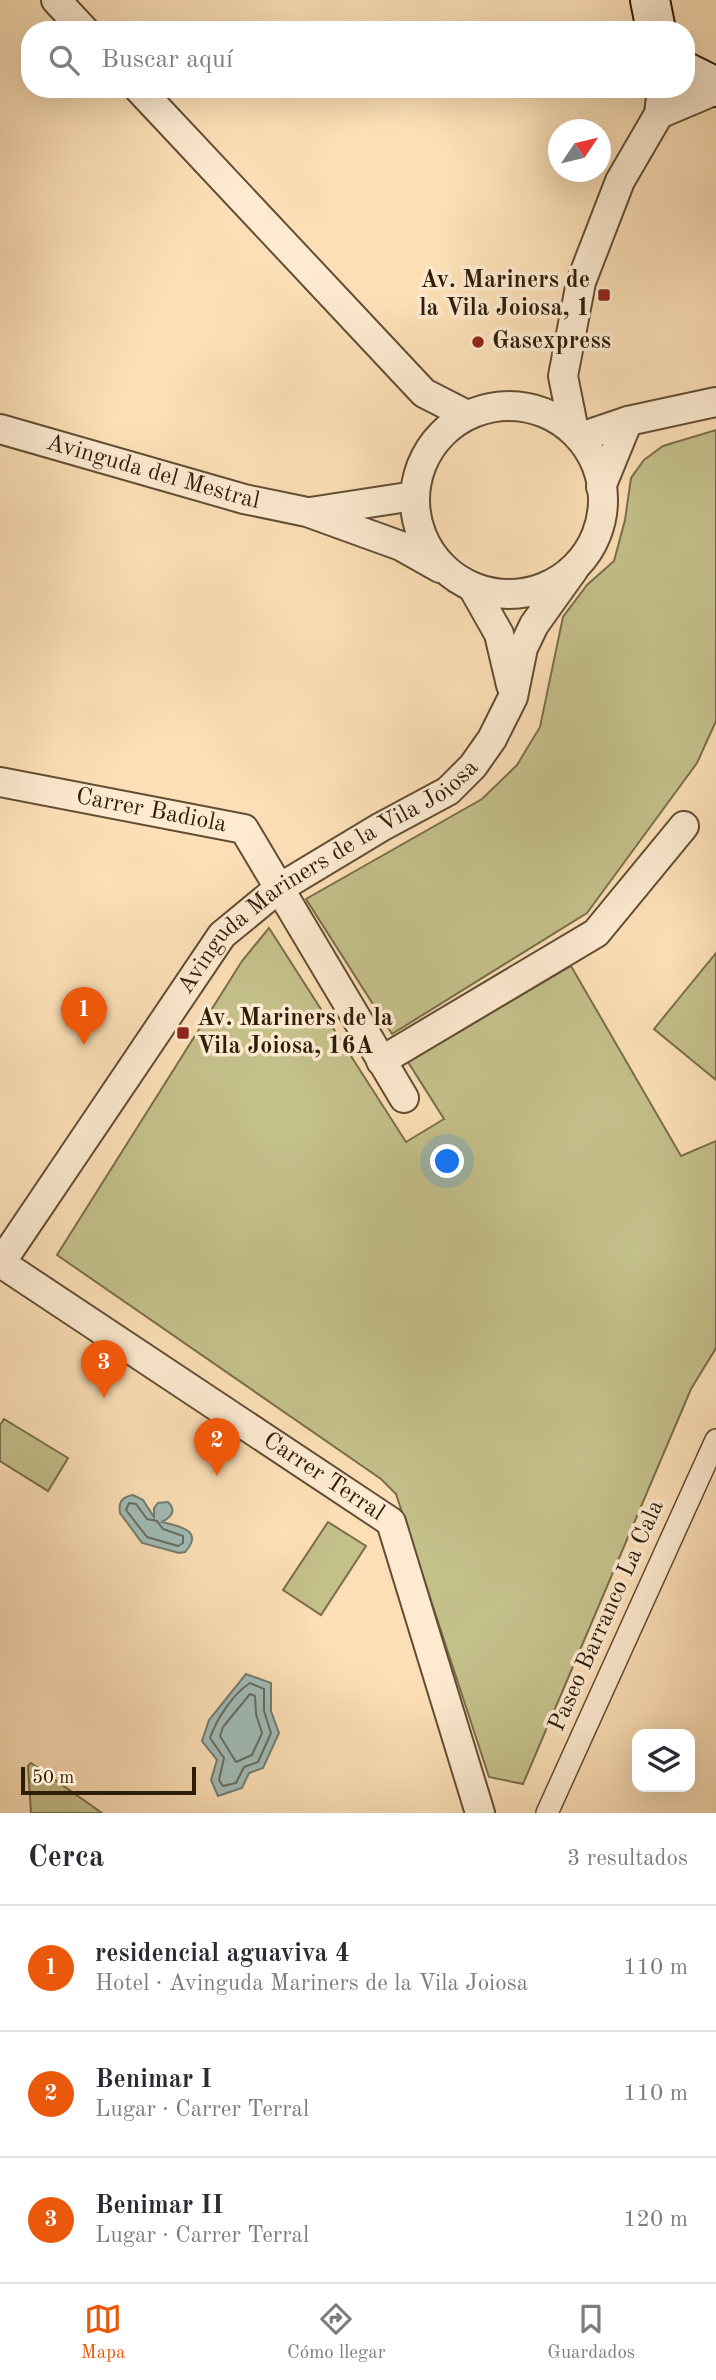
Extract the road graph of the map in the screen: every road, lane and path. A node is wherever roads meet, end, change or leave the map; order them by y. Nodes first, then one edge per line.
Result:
1 (56, 0) edge
2 (650, 0) edge
3 (76, 21) edge
4 (654, 21) edge
5 (695, 78) edge
6 (716, 88) edge
7 (695, 93) edge
8 (147, 98) edge
9 (660, 102) edge
10 (563, 376) junction
11 (424, 393) junction
12 (716, 402) edge
13 (534, 410) junction
14 (467, 415) junction
15 (628, 421) junction
16 (0, 429) edge
17 (578, 434) junction
18 (431, 447) junction
19 (601, 486) junction
20 (414, 496) junction
21 (307, 512) junction
22 (573, 569) junction
23 (461, 581) junction
24 (513, 697) junction
25 (0, 782) edge
26 (684, 826) dead end
27 (278, 889) junction
28 (381, 1061) junction
29 (404, 1098) dead end
30 (0, 1264) edge
31 (716, 1440) edge
32 (481, 1813) edge
33 (547, 1813) edge

1 - 3 street
2 - 4 main road
5 - 6 main road
6 - 7 street
8 - 11 street
9 - 10 street
10 - 13 street
10 - 17 street
11 - 14 street
11 - 18 street
12 - 15 street
13 - 14 street
13 - 17 street
14 - 18 street
15 - 17 street
15 - 19 street
16 - 21 street, Avinguda del Mestral
17 - 19 street
18 - 20 street
19 - 22 street
20 - 21 street, Avinguda del Mestral
20 - 23 street
21 - 23 street, Avinguda del Mestral
22 - 23 street
22 - 24 street, Avinguda Mariners de la Vila Joiosa
23 - 24 street
24 - 27 street, Avinguda Mariners de la Vila Joiosa
25 - 27 street, Carrer Badiola
26 - 28 street
27 - 28 street, Carrer Badiola
27 - 30 street, Avinguda Mariners de la Vila Joiosa
28 - 29 street, Carrer Badiola
30 - 32 street, Carrer Terral
31 - 33 street, Paseo Barranco La Cala

